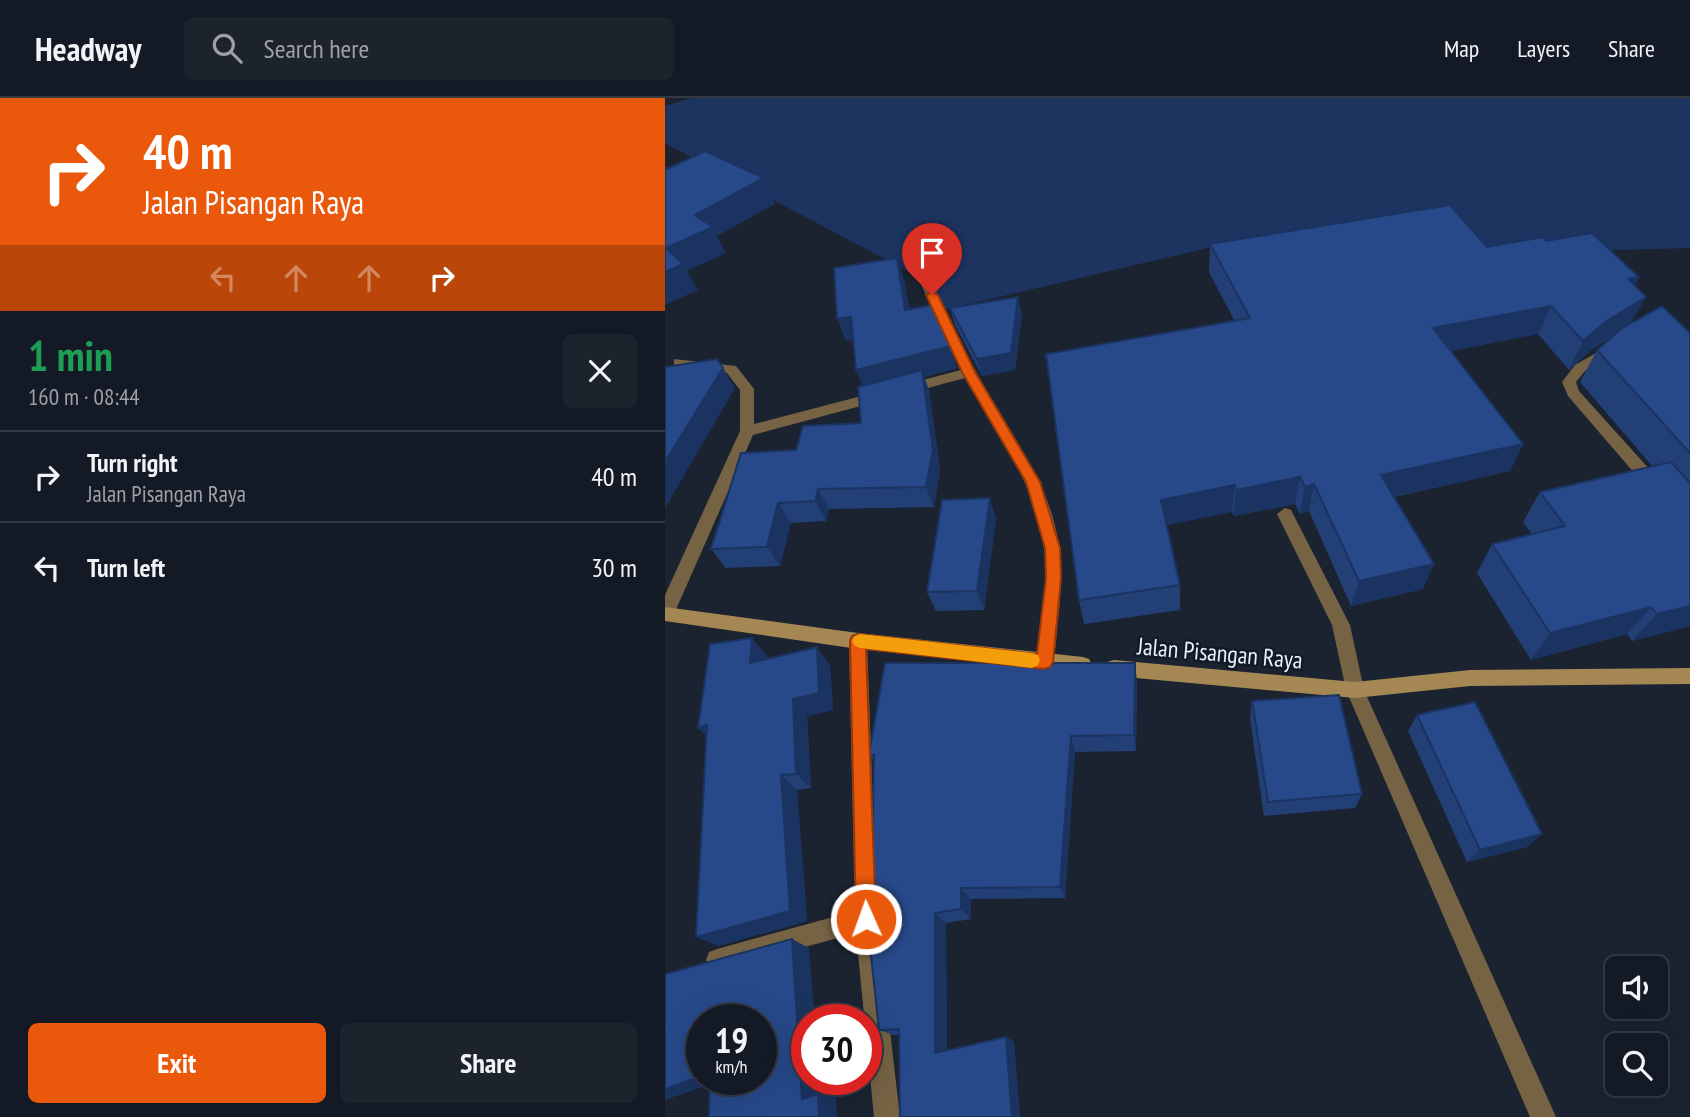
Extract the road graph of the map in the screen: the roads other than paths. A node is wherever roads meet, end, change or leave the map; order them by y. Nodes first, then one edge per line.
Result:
1 (925, 280) dead end
2 (1624, 341) edge
3 (679, 362) edge
4 (969, 372) junction
5 (747, 431) junction
6 (1661, 493) edge
7 (1285, 514) dead end
8 (665, 614) edge
9 (858, 641) junction
10 (1044, 662) junction
11 (1690, 676) edge
12 (1355, 690) junction
13 (866, 919) junction
14 (692, 967) edge
15 (887, 1117) edge
16 (1543, 1117) edge

1 - 4 street
2 - 6 street
3 - 5 street
4 - 5 street
4 - 10 street
5 - 8 street
7 - 12 street
8 - 9 street, Jalan Pisangan Raya
9 - 10 street, Jalan Pisangan Raya
9 - 13 street
10 - 12 street, Jalan Pisangan Raya
11 - 12 street, Jalan Pisangan Raya
12 - 16 street
13 - 14 street
13 - 15 street

